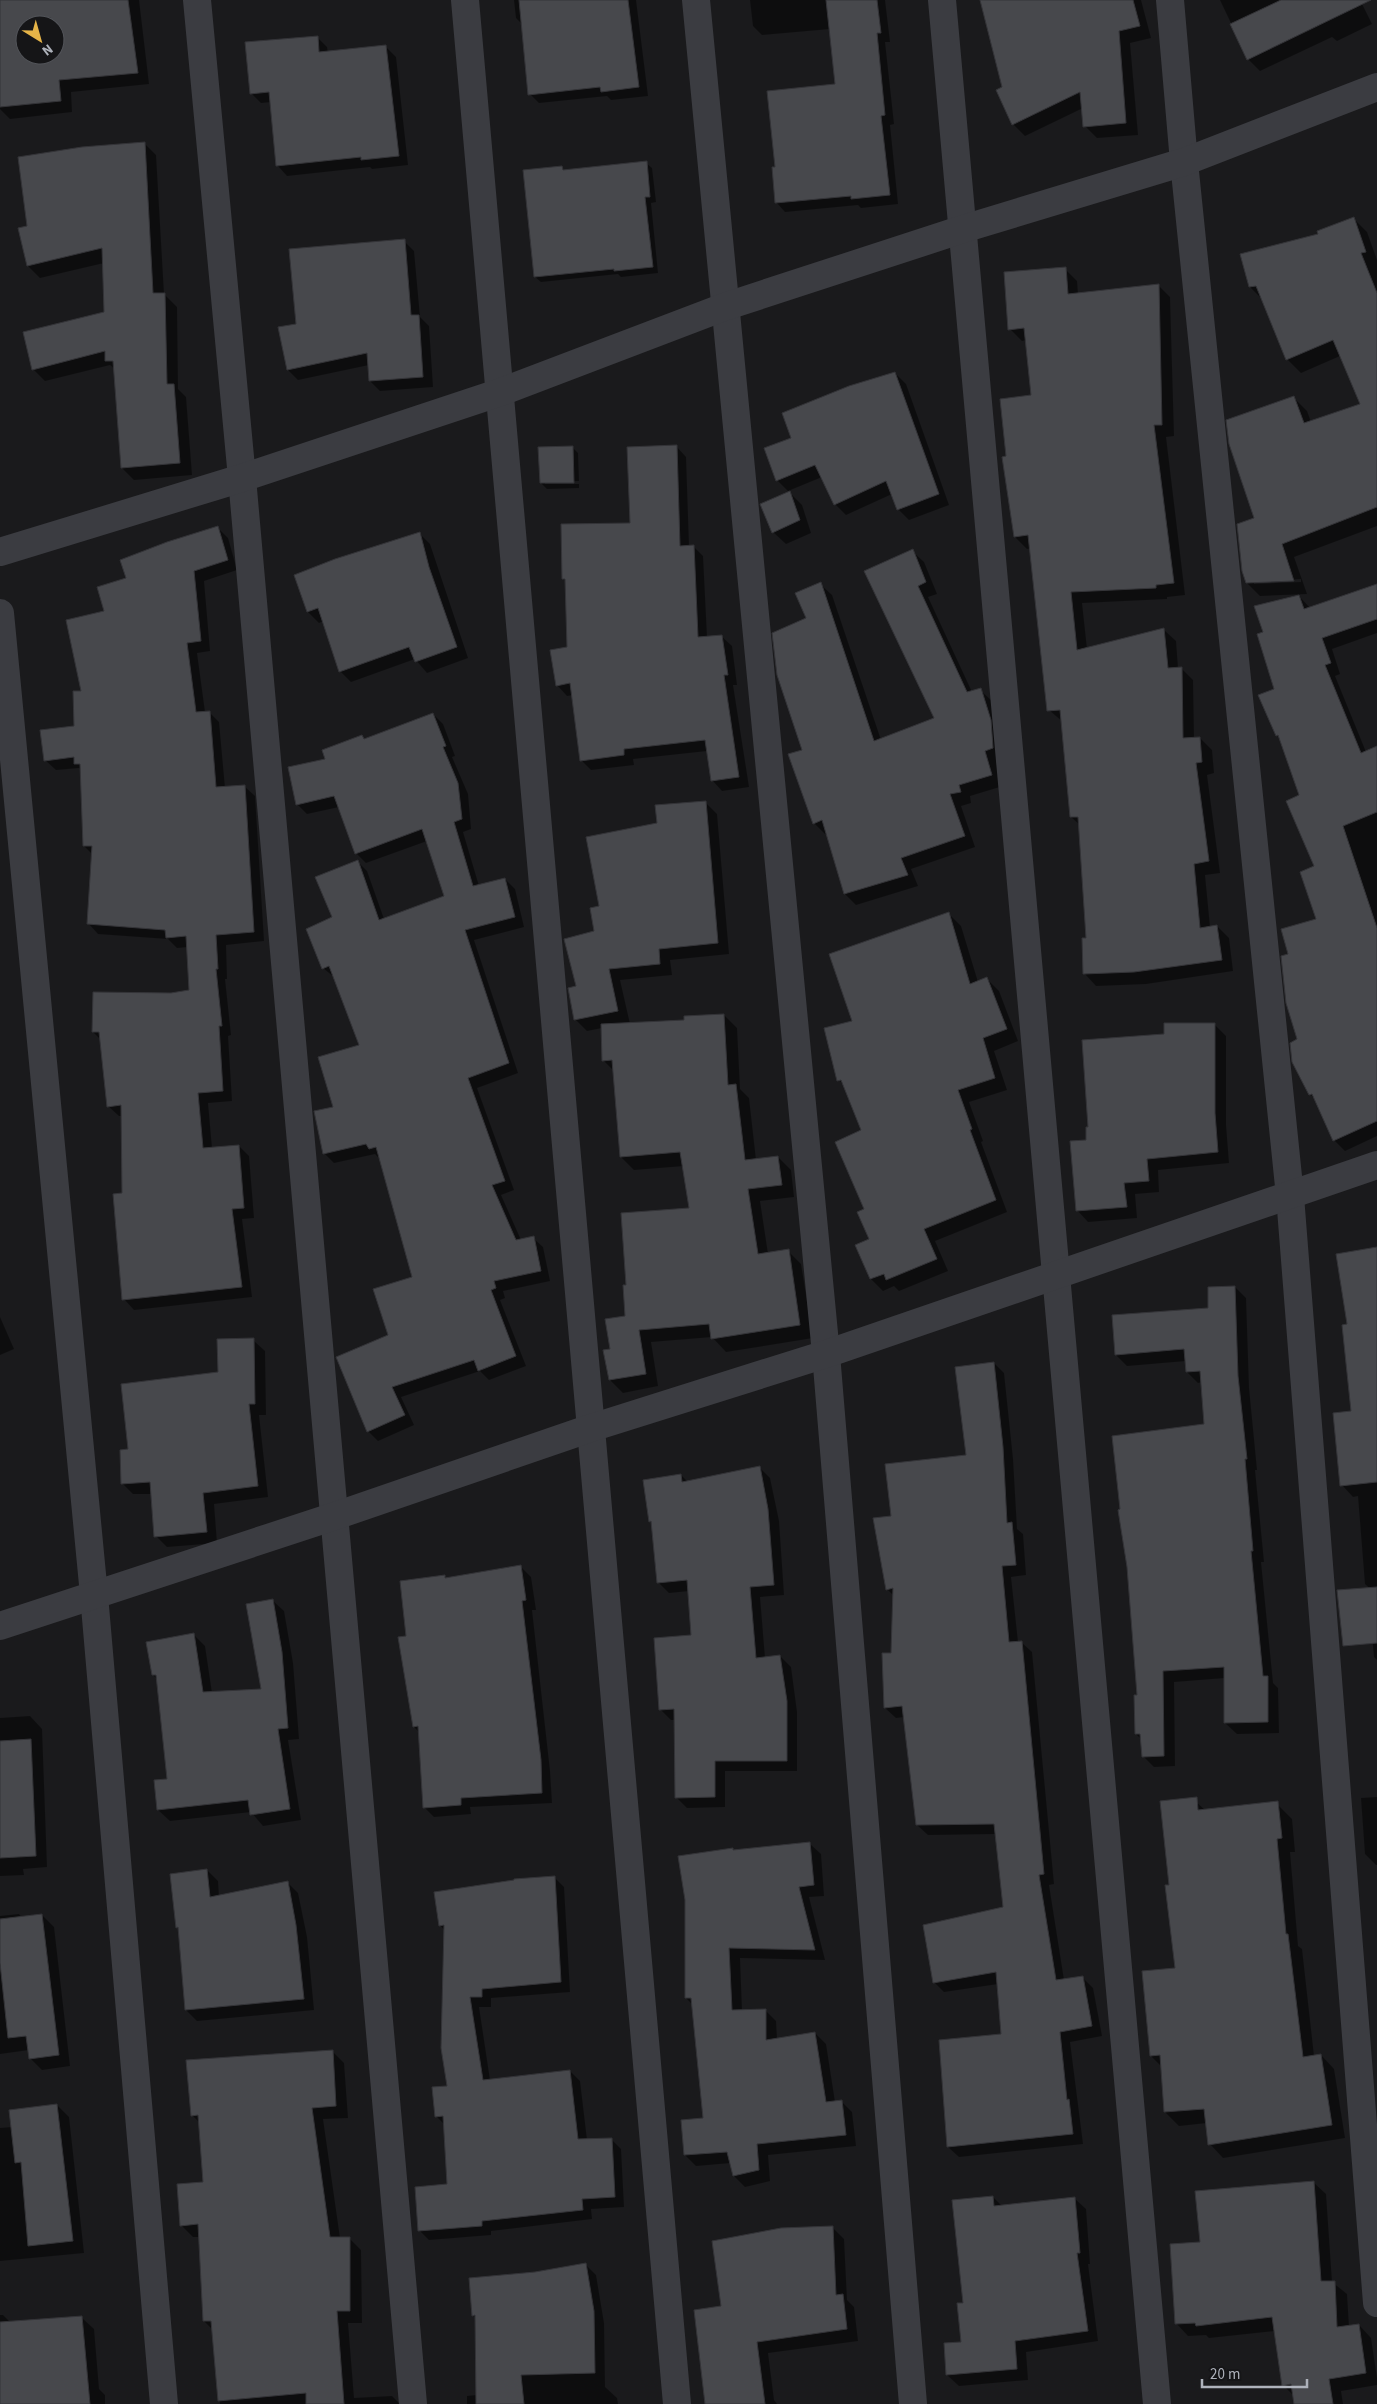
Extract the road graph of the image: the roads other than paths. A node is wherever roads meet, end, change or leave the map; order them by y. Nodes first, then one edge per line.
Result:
1 (197, 0) edge
2 (465, 0) edge
3 (696, 0) edge
4 (942, 0) edge
5 (1170, 0) edge
6 (1377, 87) edge
7 (1184, 162) junction
8 (964, 229) junction
9 (724, 307) junction
10 (501, 392) junction
11 (242, 478) junction
12 (0, 552) edge
13 (0, 613) edge
14 (1377, 1165) edge
15 (1290, 1196) junction
16 (1056, 1276) junction
17 (826, 1354) junction
18 (591, 1428) junction
19 (335, 1516) junction
20 (94, 1595) junction
21 (0, 1626) edge
22 (1377, 2303) edge
23 (164, 2404) edge
24 (413, 2404) edge
25 (677, 2404) edge
26 (913, 2404) edge
27 (1157, 2404) edge

1 - 11 street
2 - 10 street
3 - 9 street
4 - 8 street
5 - 7 street
6 - 7 street
7 - 8 street
7 - 15 street
8 - 9 street
8 - 16 street
9 - 10 street
9 - 17 street
10 - 11 street
10 - 18 street
11 - 12 street
11 - 19 street
13 - 20 street
14 - 15 street
15 - 16 street
15 - 22 street
16 - 17 street
16 - 27 street
17 - 18 street
17 - 26 street
18 - 19 street
18 - 25 street
19 - 20 street
19 - 24 street
20 - 21 street
20 - 23 street

